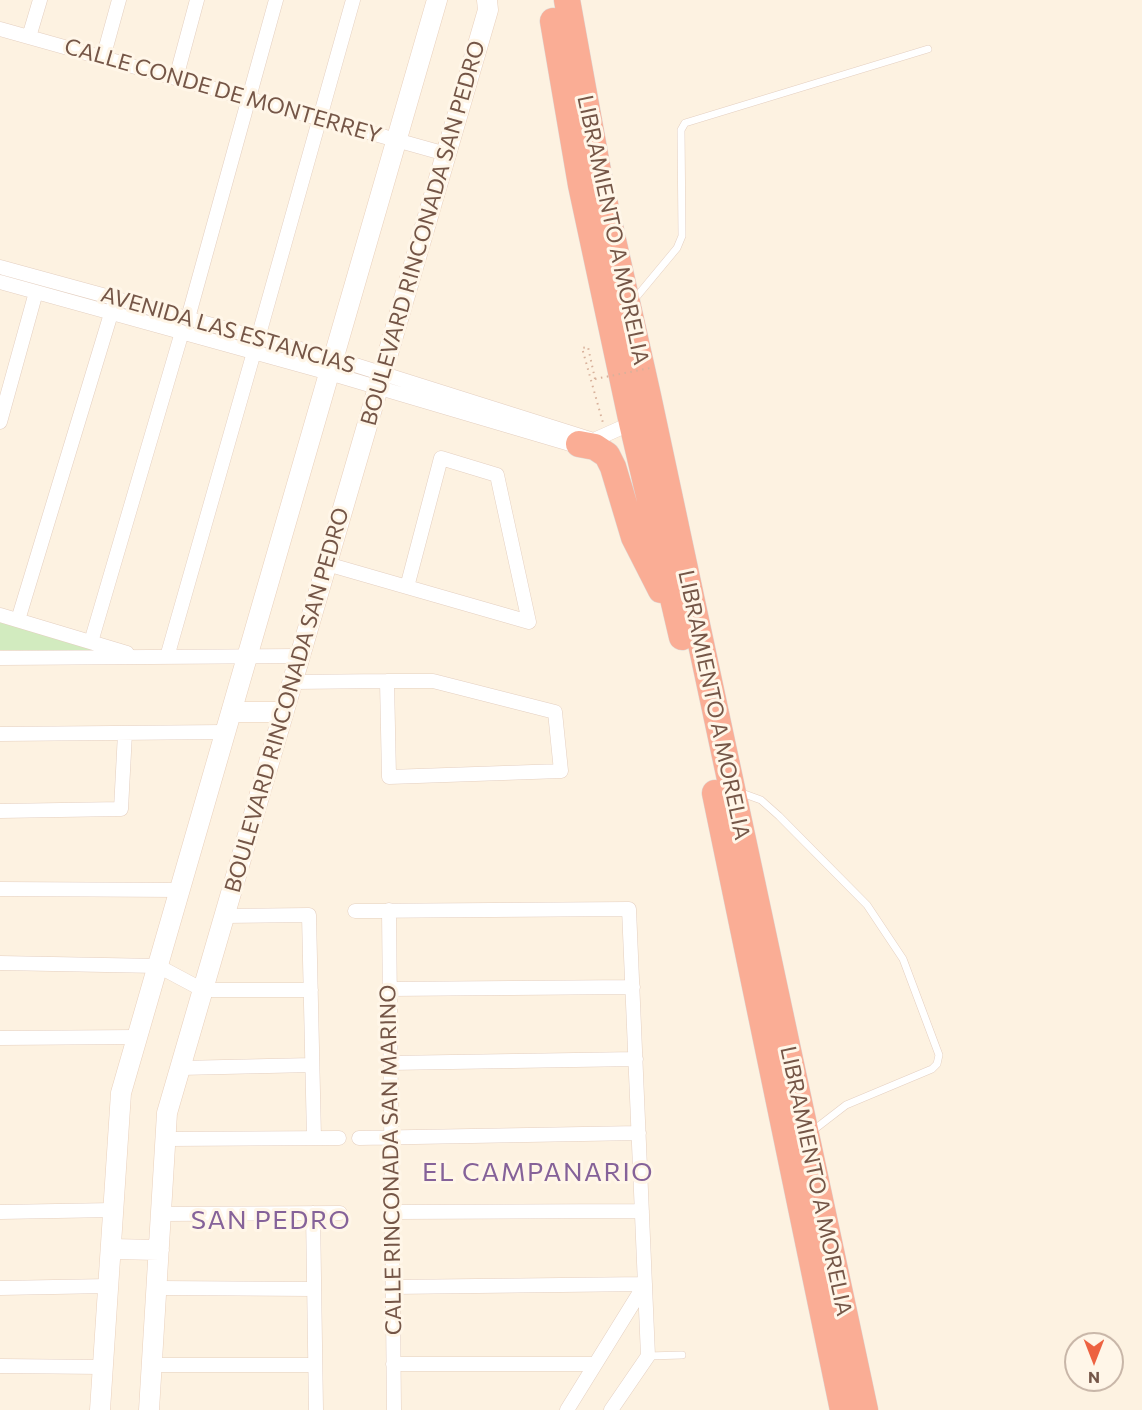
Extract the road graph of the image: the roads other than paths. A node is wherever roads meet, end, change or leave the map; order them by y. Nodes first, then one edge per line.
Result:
1 (40, 0) edge
2 (119, 0) edge
3 (197, 0) edge
4 (276, 0) edge
5 (353, 0) edge
6 (437, 0) edge
7 (488, 0) edge
8 (549, 0) edge
9 (567, 0) edge
10 (0, 29) edge
11 (29, 37) junction
12 (928, 49) dead end
13 (103, 58) junction
14 (176, 78) junction
15 (249, 99) junction
16 (320, 119) junction
17 (396, 140) junction
18 (446, 154) junction
19 (0, 267) edge
20 (0, 282) edge
21 (36, 292) junction
22 (116, 299) junction
23 (627, 308) junction
24 (111, 313) junction
25 (188, 318) junction
26 (182, 332) junction
27 (258, 338) junction
28 (254, 352) junction
29 (331, 366) junction
30 (380, 380) junction
31 (0, 422) edge
32 (632, 423) junction
33 (586, 442) junction
34 (327, 564) junction
35 (406, 587) junction
36 (0, 615) edge
37 (18, 621) junction
38 (680, 627) junction
39 (91, 642) junction
40 (300, 656) junction
41 (143, 657) junction
42 (167, 657) junction
43 (247, 657) junction
44 (0, 658) edge
45 (387, 681) junction
46 (292, 682) junction
47 (284, 711) junction
48 (231, 712) junction
49 (225, 732) junction
50 (125, 733) junction
51 (0, 734) edge
52 (732, 789) junction
53 (0, 811) edge
54 (0, 889) edge
55 (180, 890) junction
56 (355, 910) dead end
57 (389, 910) junction
58 (224, 916) junction
59 (0, 963) edge
60 (158, 966) junction
61 (633, 987) junction
62 (389, 988) junction
63 (203, 990) junction
64 (310, 990) junction
65 (137, 1037) junction
66 (0, 1038) edge
67 (636, 1059) junction
68 (390, 1063) junction
69 (312, 1065) junction
70 (180, 1068) junction
71 (639, 1133) junction
72 (807, 1135) junction
73 (391, 1137) junction
74 (314, 1138) junction
75 (339, 1138) dead end
76 (359, 1138) dead end
77 (166, 1139) junction
78 (113, 1210) junction
79 (642, 1211) junction
80 (0, 1212) edge
81 (392, 1212) junction
82 (313, 1213) junction
83 (340, 1213) dead end
84 (161, 1214) junction
85 (111, 1249) junction
86 (159, 1250) junction
87 (645, 1284) junction
88 (108, 1286) junction
89 (393, 1287) junction
90 (0, 1288) edge
91 (157, 1288) junction
92 (314, 1289) junction
93 (682, 1355) dead end
94 (648, 1356) junction
95 (393, 1364) junction
96 (595, 1364) junction
97 (152, 1365) junction
98 (315, 1365) junction
99 (0, 1366) edge
100 (103, 1367) junction
101 (100, 1410) edge
102 (149, 1410) edge
103 (316, 1410) edge
104 (394, 1410) edge
105 (567, 1410) edge
106 (611, 1410) edge
107 (843, 1410) edge
108 (866, 1410) edge

1 - 11 street
2 - 13 street
3 - 14 street
4 - 15 street
5 - 16 street
6 - 17 street
7 - 18 street, BOULEVARD RINCONADA SAN PEDRO
8 - 32 highway, LIBRAMIENTO A MORELIA
9 - 23 highway, LIBRAMIENTO A MORELIA
10 - 11 street, CALLE CONDE DE MONTERREY
11 - 13 street, CALLE CONDE DE MONTERREY
12 - 23 lane
13 - 14 street, CALLE CONDE DE MONTERREY
14 - 15 street, CALLE CONDE DE MONTERREY
15 - 16 street, CALLE CONDE DE MONTERREY
15 - 25 street
16 - 17 street, CALLE CONDE DE MONTERREY
16 - 27 street
17 - 18 street, CALLE CONDE DE MONTERREY
17 - 29 street
18 - 30 street, BOULEVARD RINCONADA SAN PEDRO
19 - 22 street, AVENIDA LAS ESTANCIAS
20 - 21 street, AVENIDA LAS ESTANCIAS
21 - 24 street, AVENIDA LAS ESTANCIAS
21 - 31 street
22 - 24 street
22 - 25 street, AVENIDA LAS ESTANCIAS
23 - 52 highway, LIBRAMIENTO A MORELIA
24 - 26 street, AVENIDA LAS ESTANCIAS
24 - 37 street
25 - 27 street, AVENIDA LAS ESTANCIAS
26 - 28 street, AVENIDA LAS ESTANCIAS
26 - 39 street
27 - 29 street, AVENIDA LAS ESTANCIAS
28 - 29 street, AVENIDA LAS ESTANCIAS
28 - 42 street
29 - 30 street, AVENIDA LAS ESTANCIAS
29 - 43 street
30 - 33 street, AVENIDA LAS ESTANCIAS
30 - 34 street, BOULEVARD RINCONADA SAN PEDRO
32 - 33 street
32 - 38 highway, LIBRAMIENTO A MORELIA
33 - 38 highway
34 - 35 street
34 - 40 street, BOULEVARD RINCONADA SAN PEDRO
35 - 35 street
36 - 37 street
37 - 39 street
38 - 107 highway, LIBRAMIENTO A MORELIA
39 - 41 street
40 - 43 street
40 - 46 street, BOULEVARD RINCONADA SAN PEDRO
41 - 42 street
41 - 44 street
42 - 43 street
43 - 48 street
45 - 45 street
45 - 46 street
46 - 47 street, BOULEVARD RINCONADA SAN PEDRO
47 - 48 street
47 - 58 street, BOULEVARD RINCONADA SAN PEDRO
48 - 49 street
49 - 50 street
49 - 55 street
50 - 51 street
50 - 53 street
52 - 72 highway, LIBRAMIENTO A MORELIA
52 - 72 lane
54 - 55 street
55 - 60 street
56 - 57 street
57 - 61 street
57 - 62 street, CALLE RINCONADA SAN MARINO
58 - 63 street, BOULEVARD RINCONADA SAN PEDRO
58 - 64 street
59 - 60 street
60 - 63 street
60 - 65 street
61 - 62 street
61 - 67 street
62 - 68 street, CALLE RINCONADA SAN MARINO
63 - 64 street
63 - 70 street, BOULEVARD RINCONADA SAN PEDRO
64 - 69 street
65 - 66 street
65 - 78 street
67 - 68 street
67 - 71 street
68 - 73 street, CALLE RINCONADA SAN MARINO
69 - 70 street
69 - 74 street
70 - 77 street, BOULEVARD RINCONADA SAN PEDRO
71 - 73 street
71 - 79 street
72 - 108 highway, LIBRAMIENTO A MORELIA
73 - 76 street
73 - 81 street, CALLE RINCONADA SAN MARINO
74 - 75 street
74 - 77 street
77 - 84 street, BOULEVARD RINCONADA SAN PEDRO
78 - 80 street
78 - 85 street
79 - 81 street
79 - 87 street
81 - 89 street, CALLE RINCONADA SAN MARINO
82 - 83 street
82 - 84 street
82 - 92 street
84 - 86 street, BOULEVARD RINCONADA SAN PEDRO
85 - 86 street
85 - 88 street
86 - 91 street, BOULEVARD RINCONADA SAN PEDRO
87 - 89 street
87 - 94 street
87 - 96 street
88 - 90 street
88 - 100 street
89 - 95 street, CALLE RINCONADA SAN MARINO
91 - 92 street
91 - 97 street, BOULEVARD RINCONADA SAN PEDRO
92 - 98 street
93 - 94 lane
94 - 106 street
95 - 96 street
95 - 104 street, CALLE RINCONADA SAN MARINO
96 - 105 street
97 - 98 street
97 - 102 street, BOULEVARD RINCONADA SAN PEDRO
98 - 103 street
99 - 100 street
100 - 101 street

